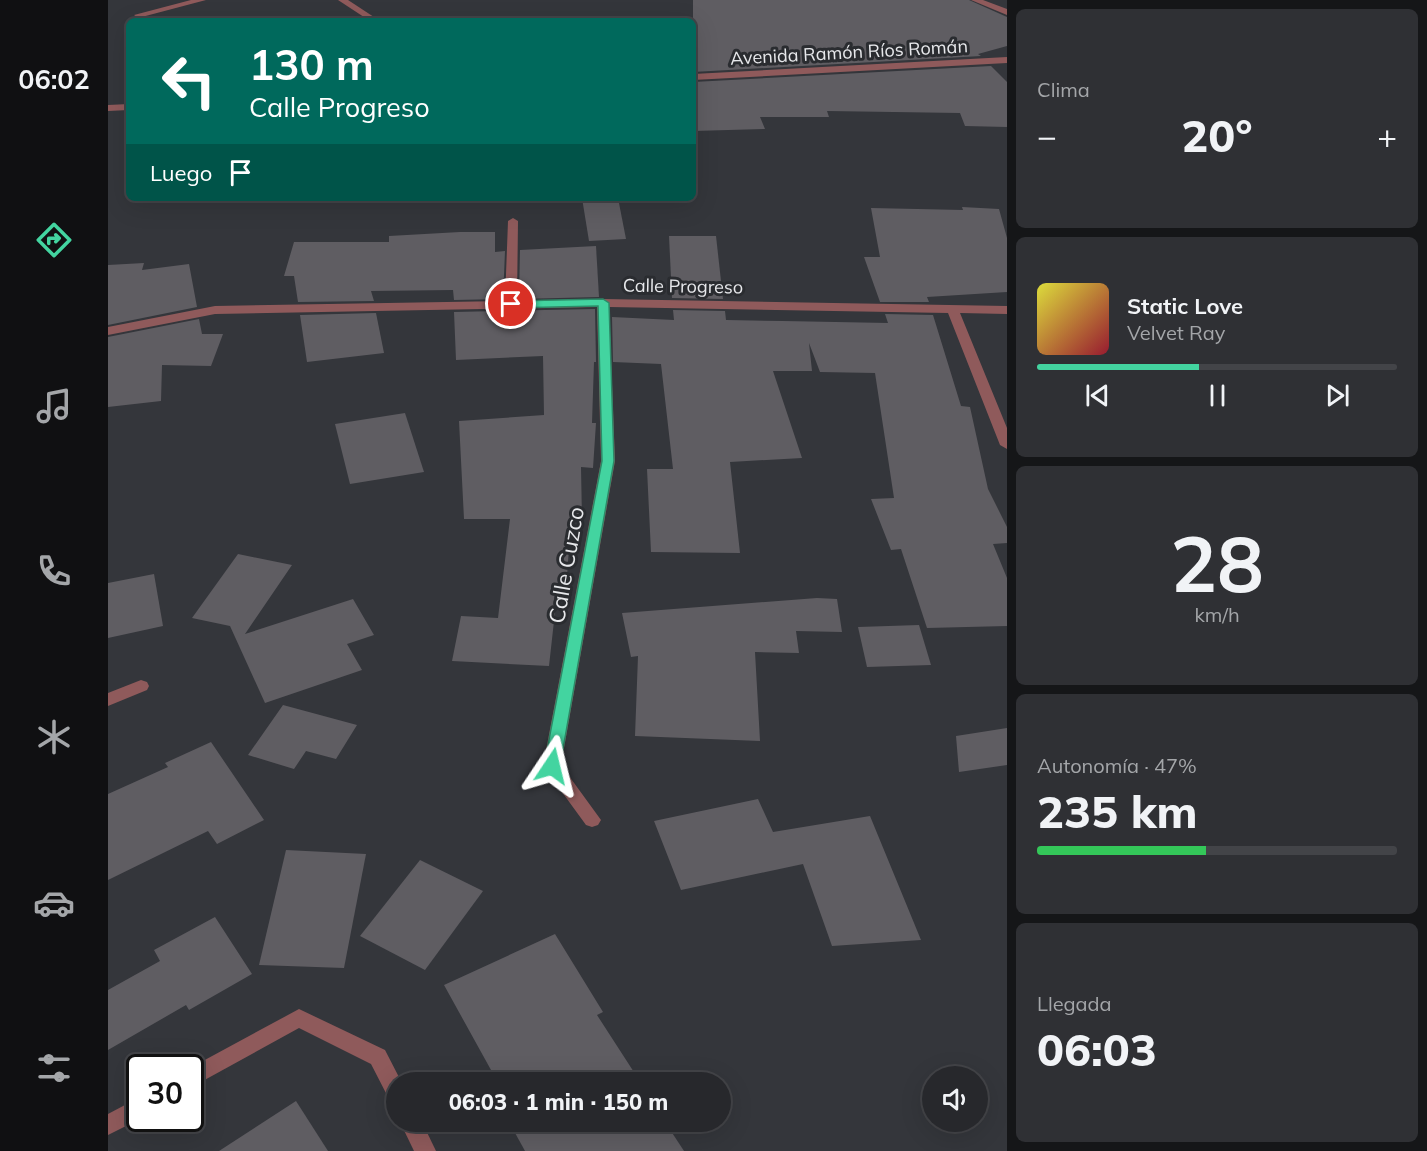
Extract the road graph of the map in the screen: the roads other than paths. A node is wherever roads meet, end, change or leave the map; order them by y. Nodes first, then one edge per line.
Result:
1 (202, 0) edge
2 (342, 0) edge
3 (975, 0) edge
4 (1007, 12) edge
5 (138, 15) dead end
6 (371, 18) edge
7 (1007, 60) edge
8 (696, 77) edge
9 (126, 107) edge
10 (108, 108) edge
11 (513, 222) dead end
12 (603, 303) junction
13 (511, 304) junction
14 (953, 309) junction
15 (1007, 310) edge
16 (108, 331) edge
17 (1007, 445) edge
18 (141, 686) dead end
19 (108, 700) edge
20 (592, 820) dead end
21 (204, 1071) edge
22 (386, 1073) edge
23 (126, 1115) edge
24 (108, 1125) edge
25 (416, 1132) edge
26 (425, 1151) edge

1 - 5 street
2 - 6 street
3 - 4 street
7 - 8 street, Avenida Ramón Ríos Román
9 - 10 street
11 - 13 street
12 - 13 street, Calle Progreso
12 - 14 street, Calle Progreso
12 - 20 street, Calle Cuzco
13 - 16 street, Calle Progreso
14 - 15 street, Calle Progreso
14 - 17 street
18 - 19 street
21 - 22 street
23 - 24 street
25 - 26 street

